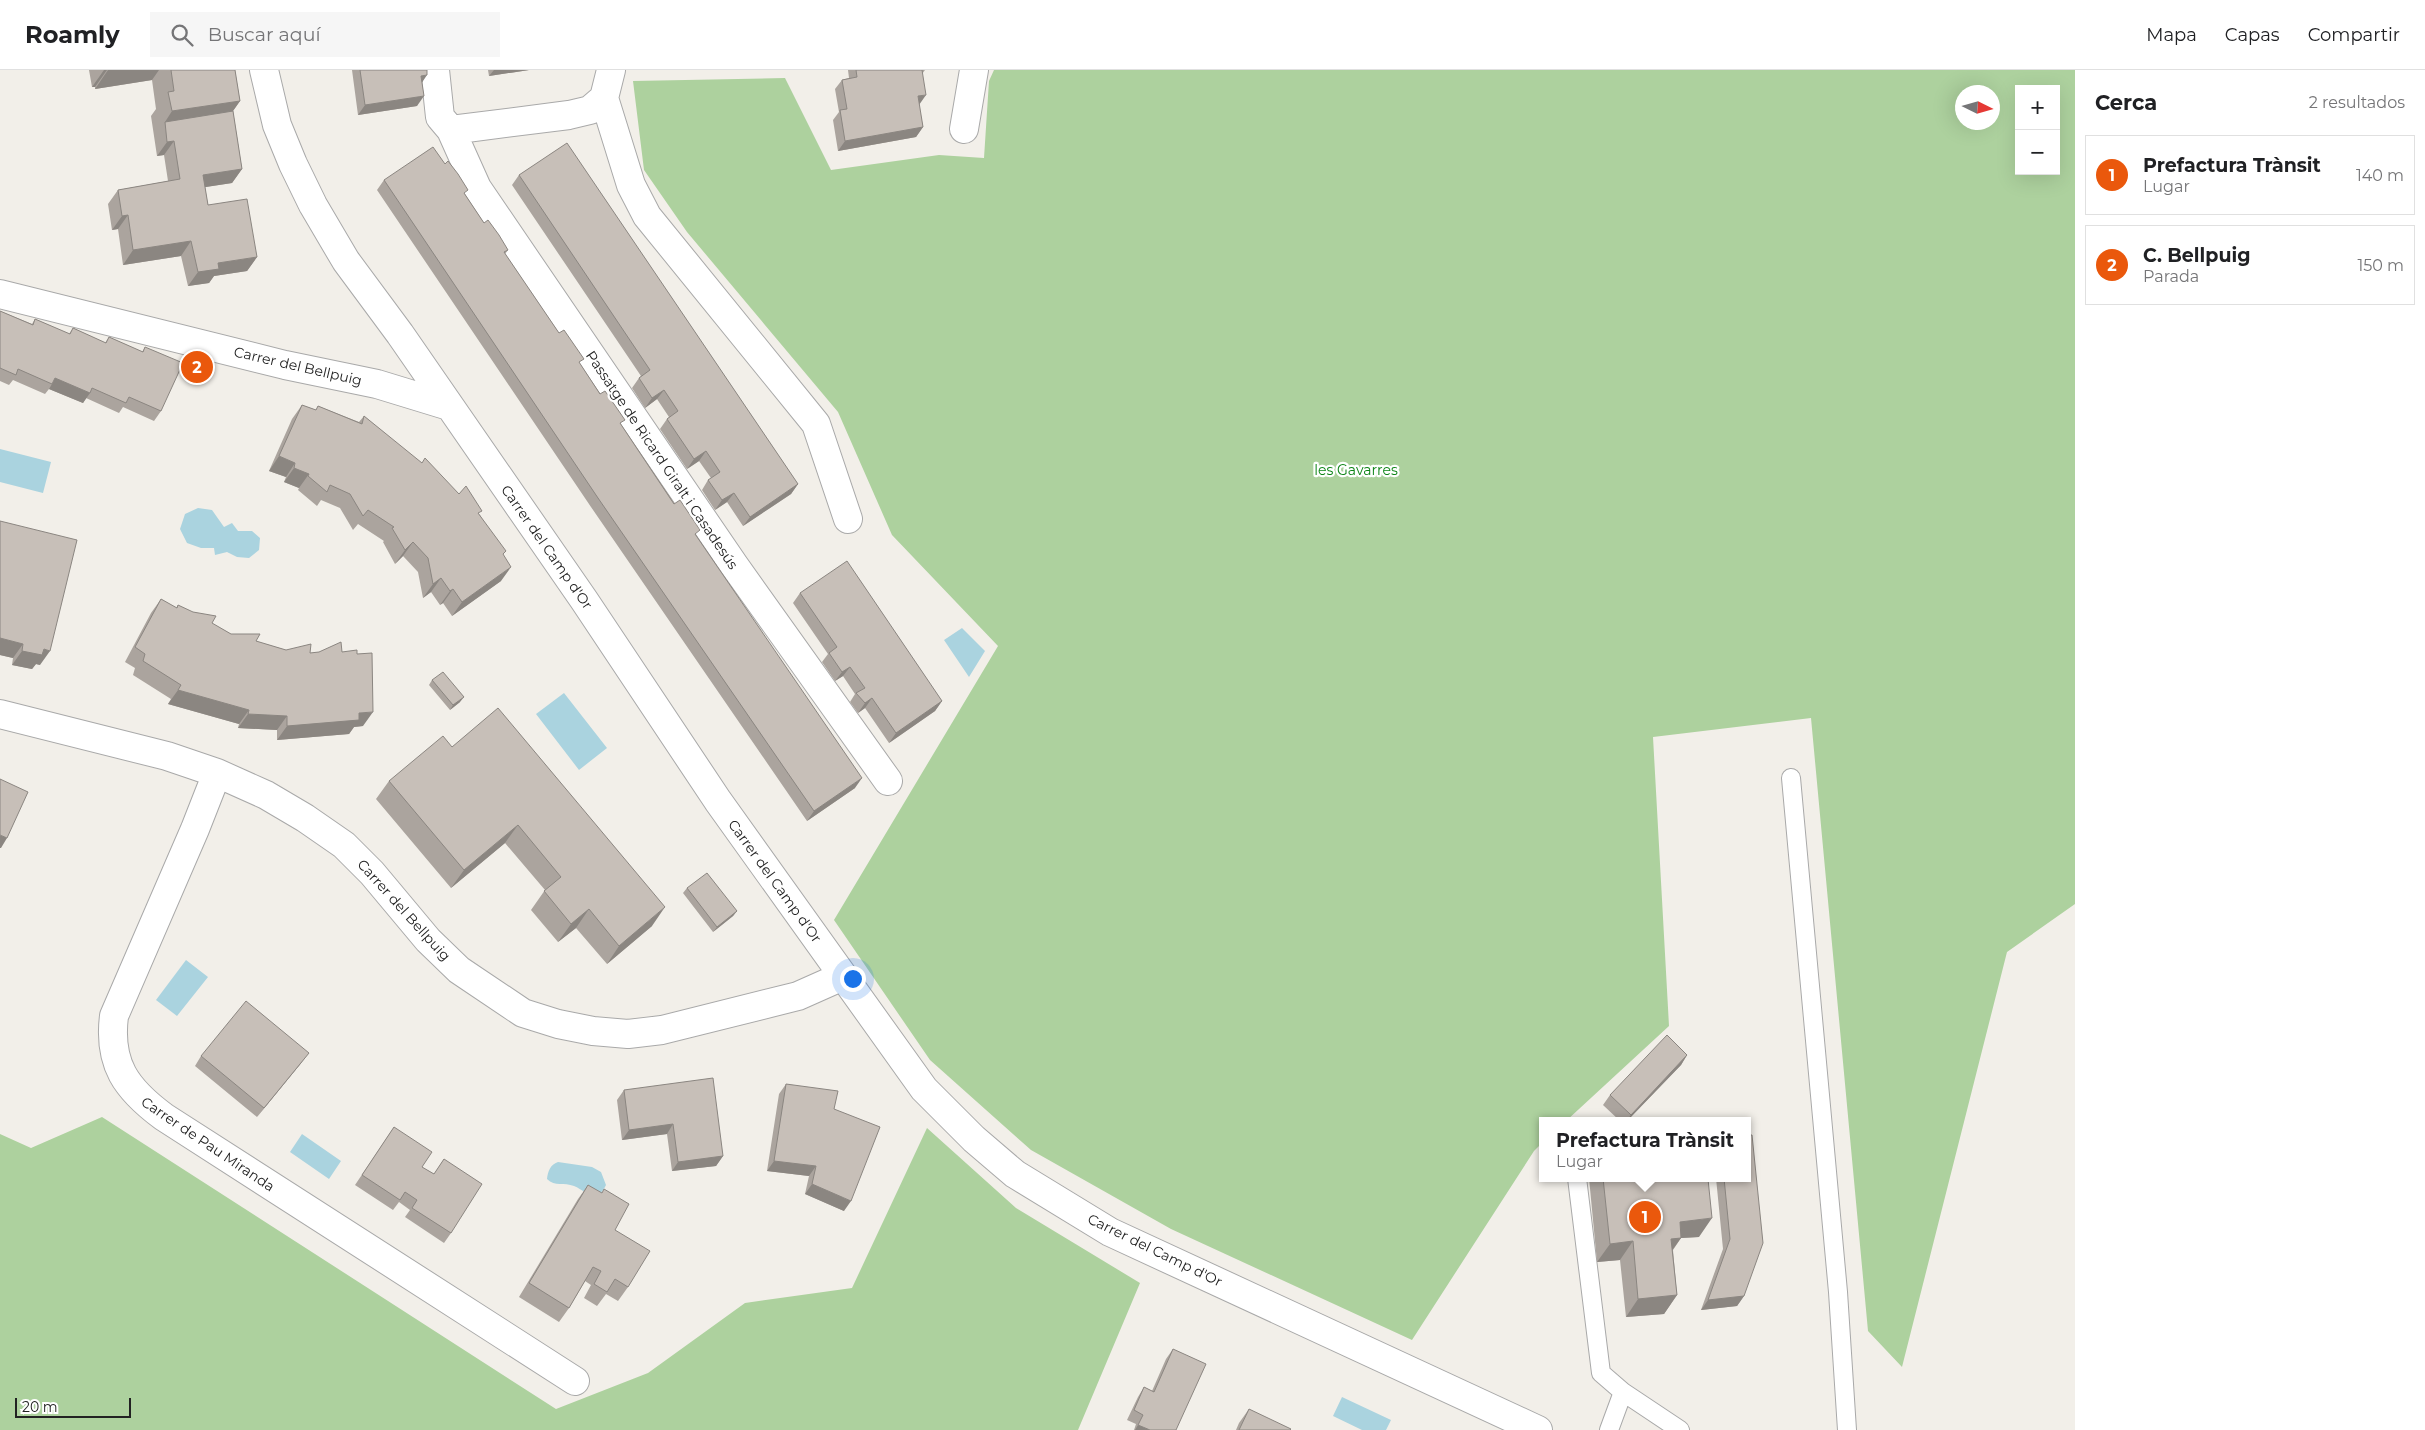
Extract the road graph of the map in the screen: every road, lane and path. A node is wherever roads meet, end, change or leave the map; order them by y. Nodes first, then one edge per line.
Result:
1 (264, 70) edge
2 (434, 70) edge
3 (611, 70) edge
4 (974, 70) edge
5 (604, 98) junction
6 (964, 129) dead end
7 (451, 130) junction
8 (0, 294) edge
9 (449, 406) junction
10 (848, 519) dead end
11 (0, 714) edge
12 (217, 773) junction
13 (1791, 778) dead end
14 (888, 781) dead end
15 (843, 976) junction
16 (1577, 1182) edge
17 (574, 1381) dead end
18 (1623, 1392) junction
19 (1538, 1430) edge
20 (1609, 1430) edge
21 (1680, 1430) edge
22 (1847, 1430) edge

1 - 9 street, Carrer del Camp d'Or
2 - 7 street, Passatge de Ricard Giralt i Casadesús
3 - 5 street
4 - 6 street
5 - 7 street
5 - 10 street
7 - 14 street, Passatge de Ricard Giralt i Casadesús
8 - 9 street, Carrer del Bellpuig
9 - 15 street, Carrer del Camp d'Or
11 - 12 street, Carrer del Bellpuig
12 - 15 street, Carrer del Bellpuig
12 - 17 street, Carrer de Pau Miranda
13 - 22 lane
15 - 19 street, Carrer del Camp d'Or
16 - 18 lane
18 - 20 lane
18 - 21 lane

